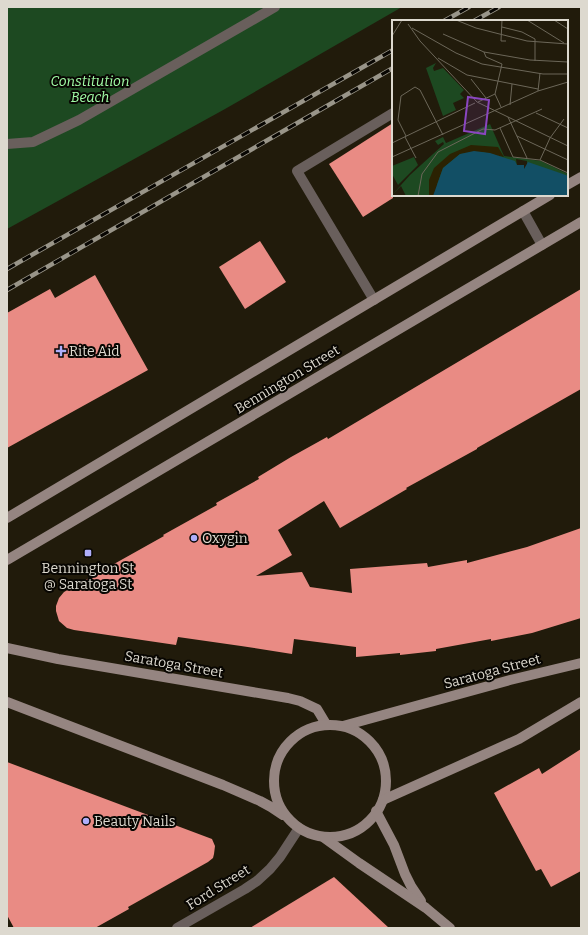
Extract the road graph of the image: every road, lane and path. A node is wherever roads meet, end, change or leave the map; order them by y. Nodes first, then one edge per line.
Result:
1 (275, 7) edge
2 (392, 114) edge
3 (7, 144) edge
4 (581, 177) edge
5 (568, 184) edge
6 (548, 196) edge
7 (523, 211) junction
8 (581, 222) edge
9 (542, 245) junction
10 (374, 300) junction
11 (7, 518) edge
12 (7, 560) edge
13 (7, 648) edge
14 (581, 663) edge
15 (7, 702) edge
16 (581, 702) edge
17 (326, 724) junction
18 (341, 727) junction
19 (383, 800) junction
20 (376, 811) junction
21 (289, 820) junction
22 (299, 828) junction
23 (323, 837) junction
24 (426, 908) junction
25 (177, 928) edge
26 (450, 928) edge

1 - 3 street
2 - 10 street
4 - 5 main road
6 - 7 main road, Bennington Street
7 - 9 street
7 - 10 main road, Bennington Street
8 - 9 main road, Bennington Street
9 - 12 main road, Bennington Street
10 - 11 main road, Bennington Street
13 - 17 main road, Saratoga Street
14 - 18 main road, Saratoga Street
15 - 21 main road
16 - 19 main road
17 - 18 main road
17 - 21 main road
18 - 19 main road
19 - 20 main road
20 - 23 main road
20 - 24 main road
21 - 22 main road
22 - 23 main road
22 - 25 street, Ford Street
23 - 24 main road
24 - 26 main road

